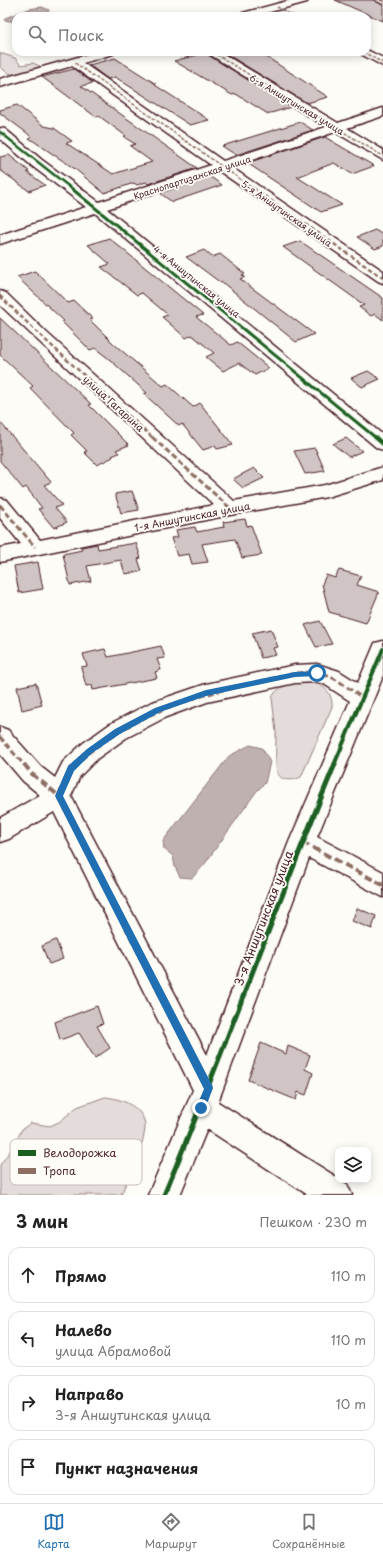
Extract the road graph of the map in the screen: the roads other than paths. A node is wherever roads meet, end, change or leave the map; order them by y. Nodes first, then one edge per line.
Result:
1 (303, 0) edge
2 (277, 7) junction
3 (258, 12) edge
4 (286, 12) edge
5 (97, 56) edge
6 (219, 56) edge
7 (370, 56) edge
8 (75, 63) junction
9 (383, 63) edge
10 (0, 83) edge
11 (383, 112) edge
12 (336, 128) junction
13 (0, 132) edge
14 (383, 156) edge
15 (222, 167) junction
16 (97, 208) junction
17 (0, 240) edge
18 (383, 278) edge
19 (0, 296) edge
20 (383, 444) edge
21 (383, 473) edge
22 (0, 505) edge
23 (230, 508) junction
24 (35, 547) junction
25 (0, 555) edge
26 (383, 651) edge
27 (363, 698) junction
28 (0, 737) edge
29 (59, 796) junction
30 (0, 831) edge
31 (302, 842) junction
32 (383, 885) edge
33 (205, 1098) junction
34 (164, 1195) edge
35 (336, 1195) edge

1 - 2 street
2 - 3 street
2 - 4 street
5 - 8 street
6 - 12 street, 6-я Аншутинская улица
7 - 9 street
8 - 10 street
8 - 15 street, 5-я Аншутинская улица
11 - 12 street, Краснопартизанская улица
12 - 14 street, 6-я Аншутинская улица
12 - 15 street, Краснопартизанская улица
13 - 16 street, 4-я Аншутинская улица
15 - 16 street, Краснопартизанская улица
15 - 18 street, 5-я Аншутинская улица
16 - 17 street, Краснопартизанская улица
16 - 20 street, 4-я Аншутинская улица
19 - 23 street, улица Гагарина
21 - 23 street, 1-я Аншутинская улица
22 - 24 street
23 - 24 street, 1-я Аншутинская улица
24 - 25 street, 1-я Аншутинская улица
26 - 27 street, 3-я Аншутинская улица
27 - 29 street
27 - 31 street, 3-я Аншутинская улица
28 - 29 street
29 - 30 street
29 - 33 street
31 - 32 street
31 - 33 street, 3-я Аншутинская улица
33 - 34 street, 3-я Аншутинская улица
33 - 35 street

